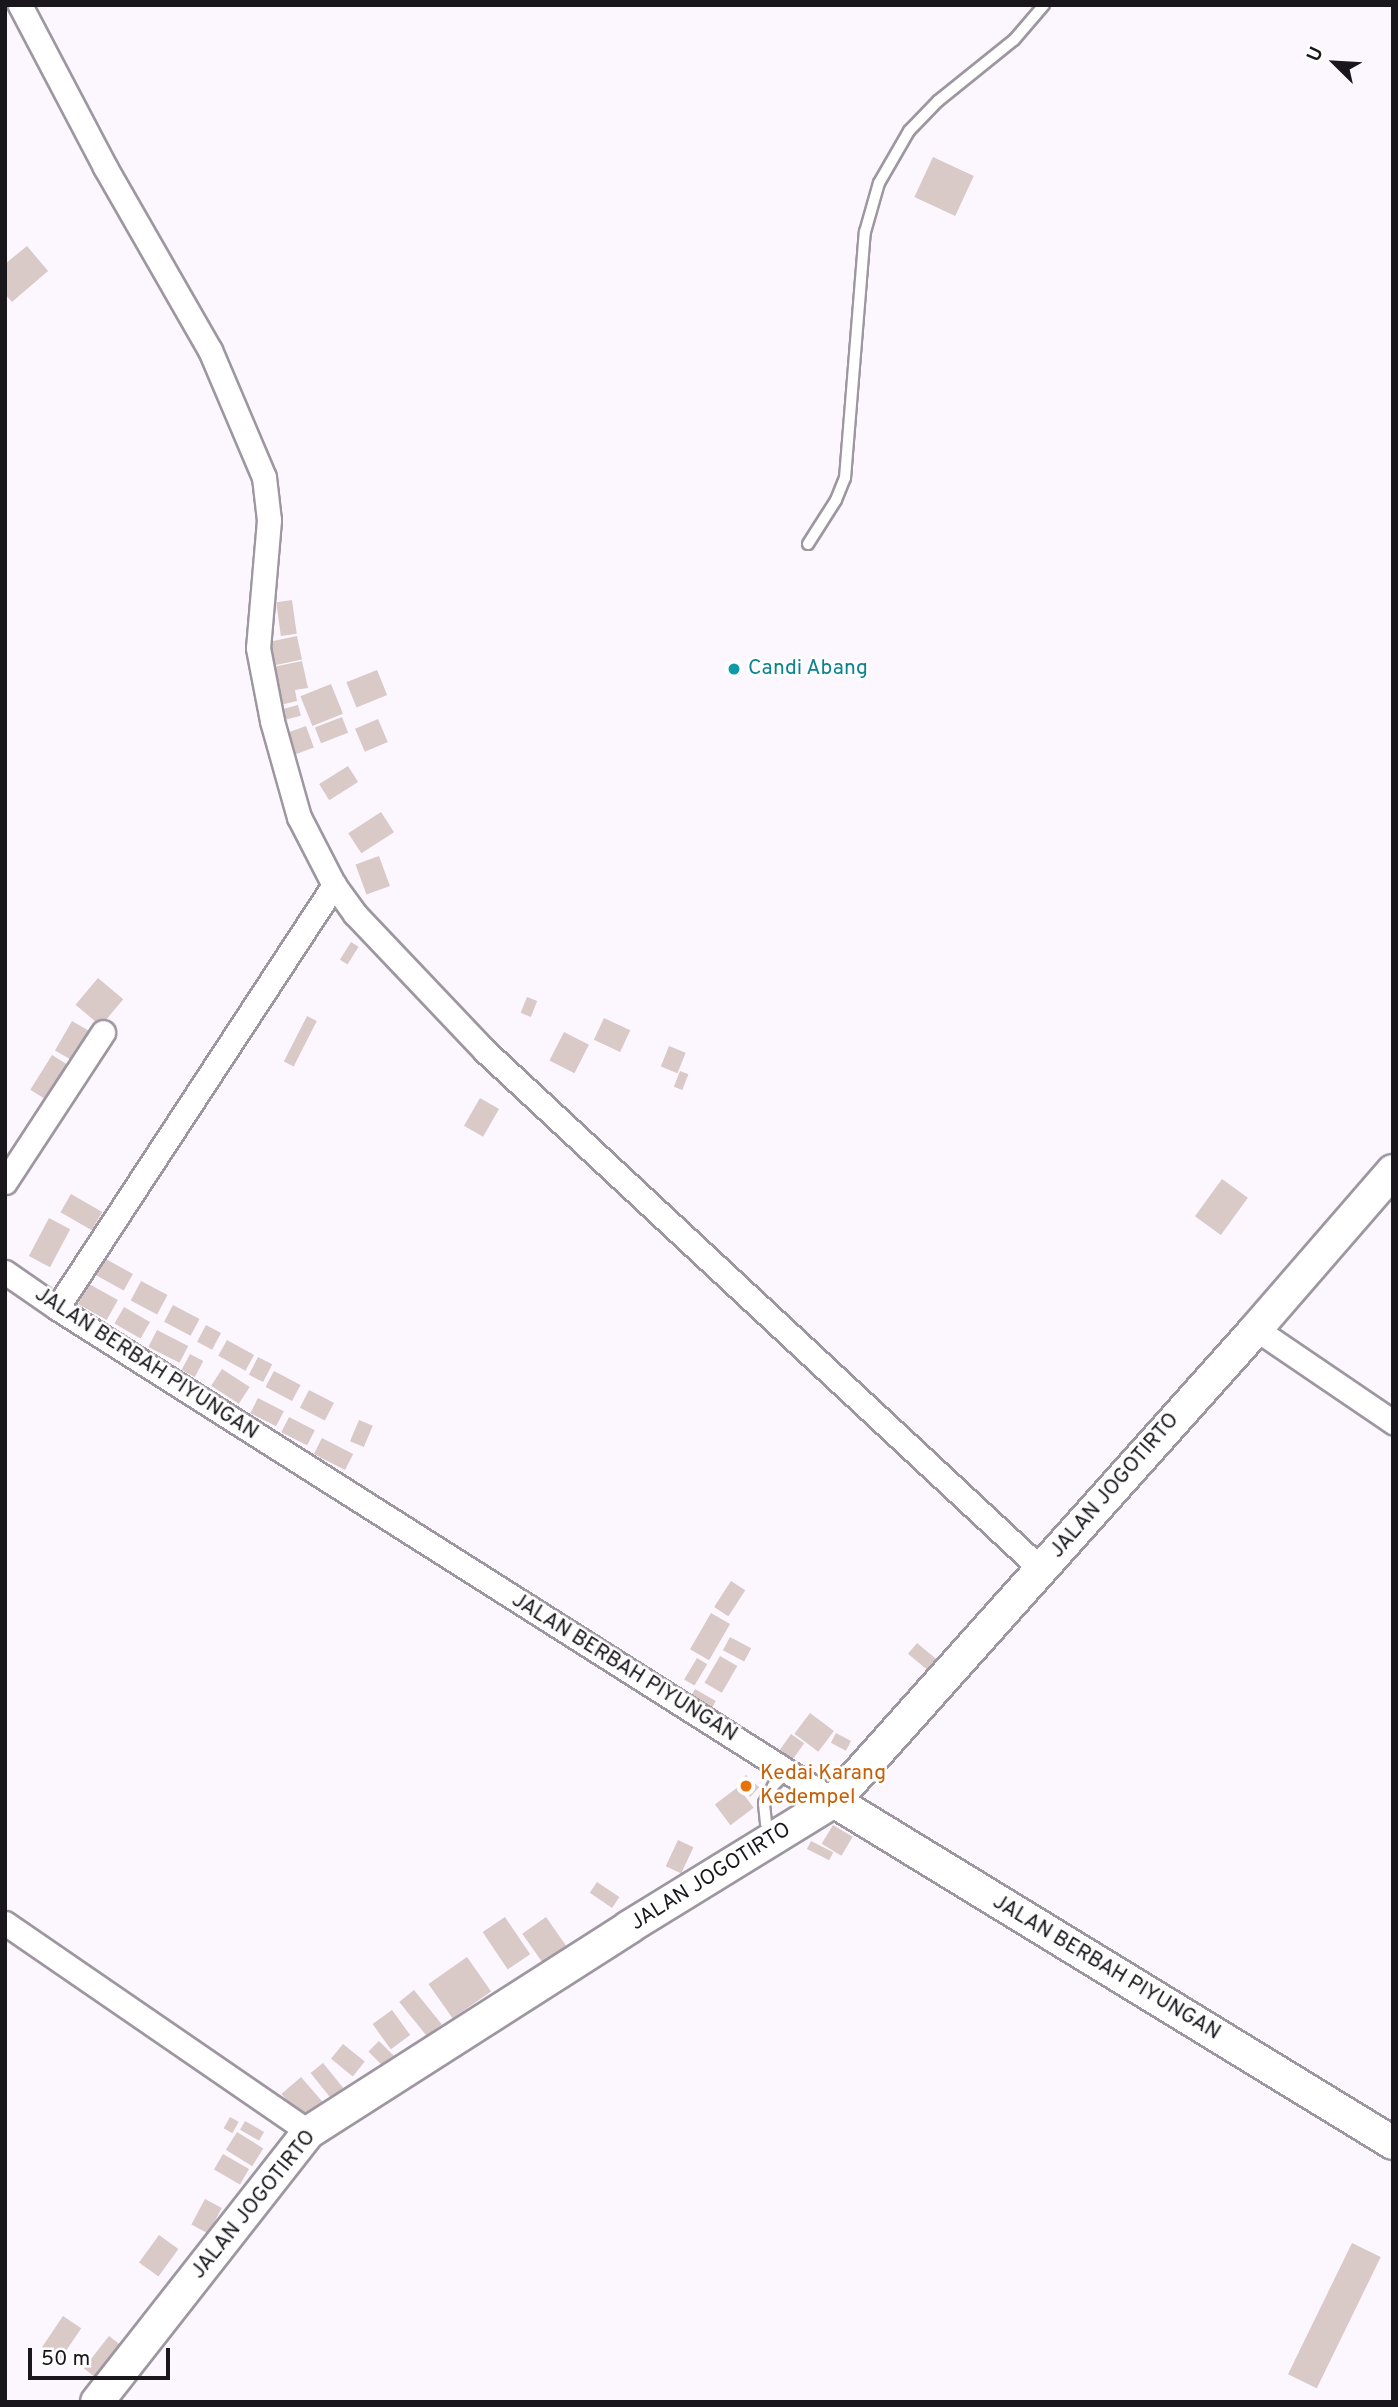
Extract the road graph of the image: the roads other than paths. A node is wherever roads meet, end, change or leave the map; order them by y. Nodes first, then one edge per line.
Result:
1 (20, 5) edge
2 (1044, 5) edge
3 (808, 544) dead end
4 (334, 885) junction
5 (103, 1032) dead end
6 (1393, 1171) edge
7 (5, 1182) edge
8 (5, 1272) edge
9 (57, 1308) junction
10 (1256, 1329) junction
11 (1393, 1422) edge
12 (1042, 1570) junction
13 (788, 1772) junction
14 (834, 1801) junction
15 (772, 1839) junction
16 (5, 1923) edge
17 (309, 2132) junction
18 (1393, 2143) edge
19 (97, 2402) edge

1 - 4 street
2 - 3 lane
4 - 9 street
4 - 12 street
5 - 7 street
6 - 10 street, JALAN JOGOTIRTO
8 - 9 street, JALAN BERBAH PIYUNGAN
9 - 13 street, JALAN BERBAH PIYUNGAN
10 - 11 street
10 - 12 street, JALAN JOGOTIRTO
12 - 14 street, JALAN JOGOTIRTO
13 - 14 street, JALAN BERBAH PIYUNGAN
13 - 15 lane
14 - 15 street, JALAN JOGOTIRTO
14 - 18 street, JALAN BERBAH PIYUNGAN
15 - 17 street, JALAN JOGOTIRTO
16 - 17 street
17 - 19 street, JALAN JOGOTIRTO

